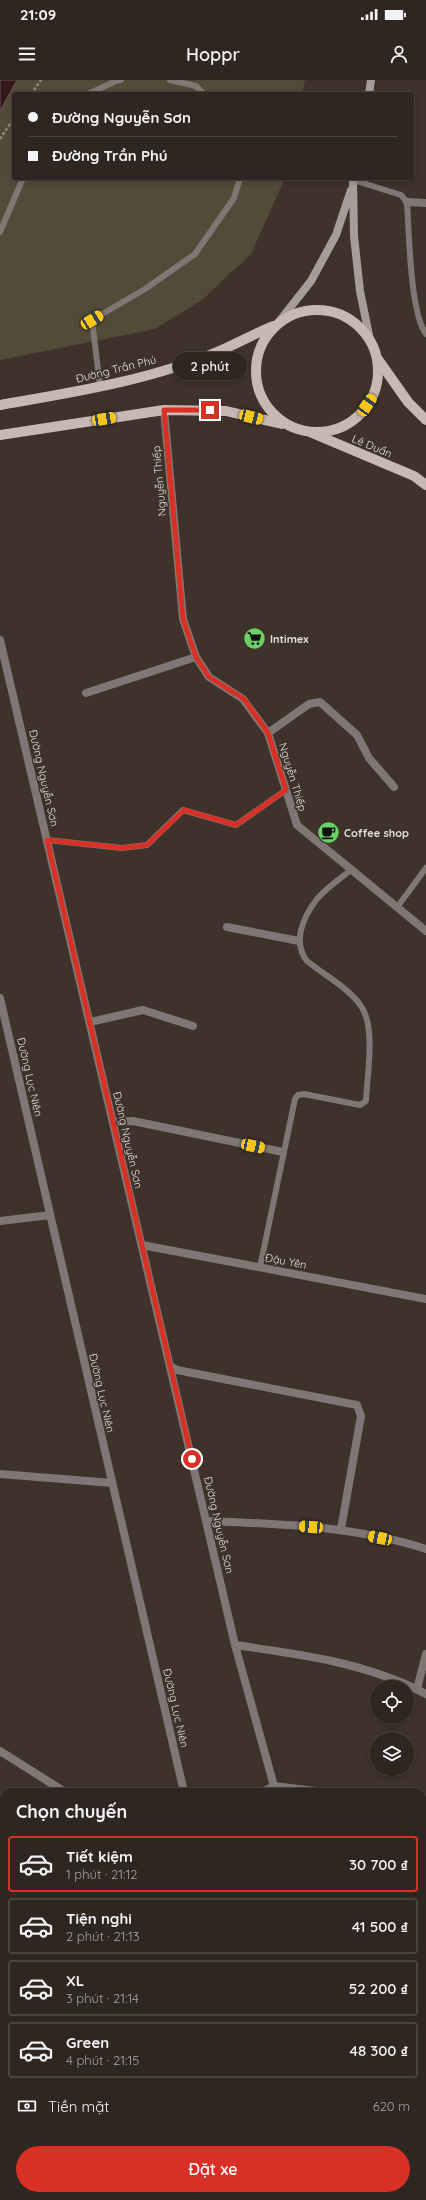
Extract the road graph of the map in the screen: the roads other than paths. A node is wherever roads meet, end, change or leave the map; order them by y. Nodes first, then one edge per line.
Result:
1 (121, 80) edge
2 (170, 80) edge
3 (371, 80) edge
4 (92, 92) edge
5 (202, 92) edge
6 (369, 92) edge
7 (22, 180) edge
8 (239, 180) edge
9 (352, 180) edge
10 (407, 202) junction
11 (426, 202) edge
12 (0, 232) edge
13 (278, 323) junction
14 (426, 334) edge
15 (370, 340) junction
16 (377, 358) junction
17 (100, 386) junction
18 (0, 405) edge
19 (164, 410) junction
20 (426, 420) edge
21 (289, 426) junction
22 (308, 432) junction
23 (0, 435) edge
24 (426, 485) edge
25 (0, 640) edge
26 (196, 657) junction
27 (86, 693) dead end
28 (268, 733) junction
29 (394, 787) dead end
30 (286, 790) junction
31 (47, 840) junction
32 (426, 868) edge
33 (352, 869) junction
34 (398, 906) junction
35 (226, 927) dead end
36 (426, 931) edge
37 (299, 940) junction
38 (0, 998) edge
39 (90, 1022) junction
40 (193, 1026) dead end
41 (114, 1126) junction
42 (284, 1152) junction
43 (50, 1215) junction
44 (0, 1221) edge
45 (142, 1246) junction
46 (260, 1267) junction
47 (426, 1299) edge
48 (170, 1366) junction
49 (0, 1474) edge
50 (112, 1483) junction
51 (206, 1521) junction
52 (341, 1529) junction
53 (426, 1549) edge
54 (235, 1644) junction
55 (426, 1654) edge
56 (416, 1689) junction
57 (426, 1694) edge
58 (0, 1751) edge
59 (274, 1786) junction
60 (59, 1788) edge
61 (183, 1788) edge
62 (270, 1788) edge
63 (286, 1788) edge

1 - 4 lane
2 - 5 lane
3 - 6 main road
7 - 12 lane
8 - 17 lane
9 - 10 lane
9 - 13 main road
9 - 15 main road
10 - 11 street
10 - 14 lane
13 - 15 main road
13 - 17 main road, Đường Trần Phú
13 - 21 main road
15 - 16 main road
16 - 20 main road
16 - 22 main road
17 - 18 main road, Đường Trần Phú
19 - 21 main road
19 - 23 main road
19 - 26 street, Nguyễn Thiếp
21 - 22 main road
22 - 24 main road, Lê Duẩn
25 - 31 street, Đường Nguyễn Sơn
26 - 27 street
26 - 28 street, Nguyễn Thiếp
28 - 29 street
28 - 30 street, Nguyễn Thiếp
30 - 31 lane
30 - 33 street, Nguyễn Thiếp
31 - 39 street, Đường Nguyễn Sơn
32 - 34 lane
33 - 34 street, Nguyễn Thiếp
33 - 37 lane
34 - 36 street, Nguyễn Thiếp
35 - 37 street
37 - 42 lane
38 - 43 street, Đường Lục Niên
39 - 40 street
39 - 41 street, Đường Nguyễn Sơn
41 - 42 street
41 - 45 street, Đường Nguyễn Sơn
42 - 46 lane
43 - 44 street
43 - 50 street, Đường Lục Niên
45 - 46 street, Đậu Yên
45 - 48 street, Đường Nguyễn Sơn
46 - 47 street, Đậu Yên
48 - 51 street, Đường Nguyễn Sơn
48 - 52 street
49 - 50 street
50 - 61 street, Đường Lục Niên
51 - 52 street
51 - 54 street, Đường Nguyễn Sơn
52 - 53 street
54 - 56 street
54 - 59 street, Đường Nguyễn Sơn
55 - 56 street
56 - 57 street
58 - 60 street
59 - 62 street
59 - 63 street

